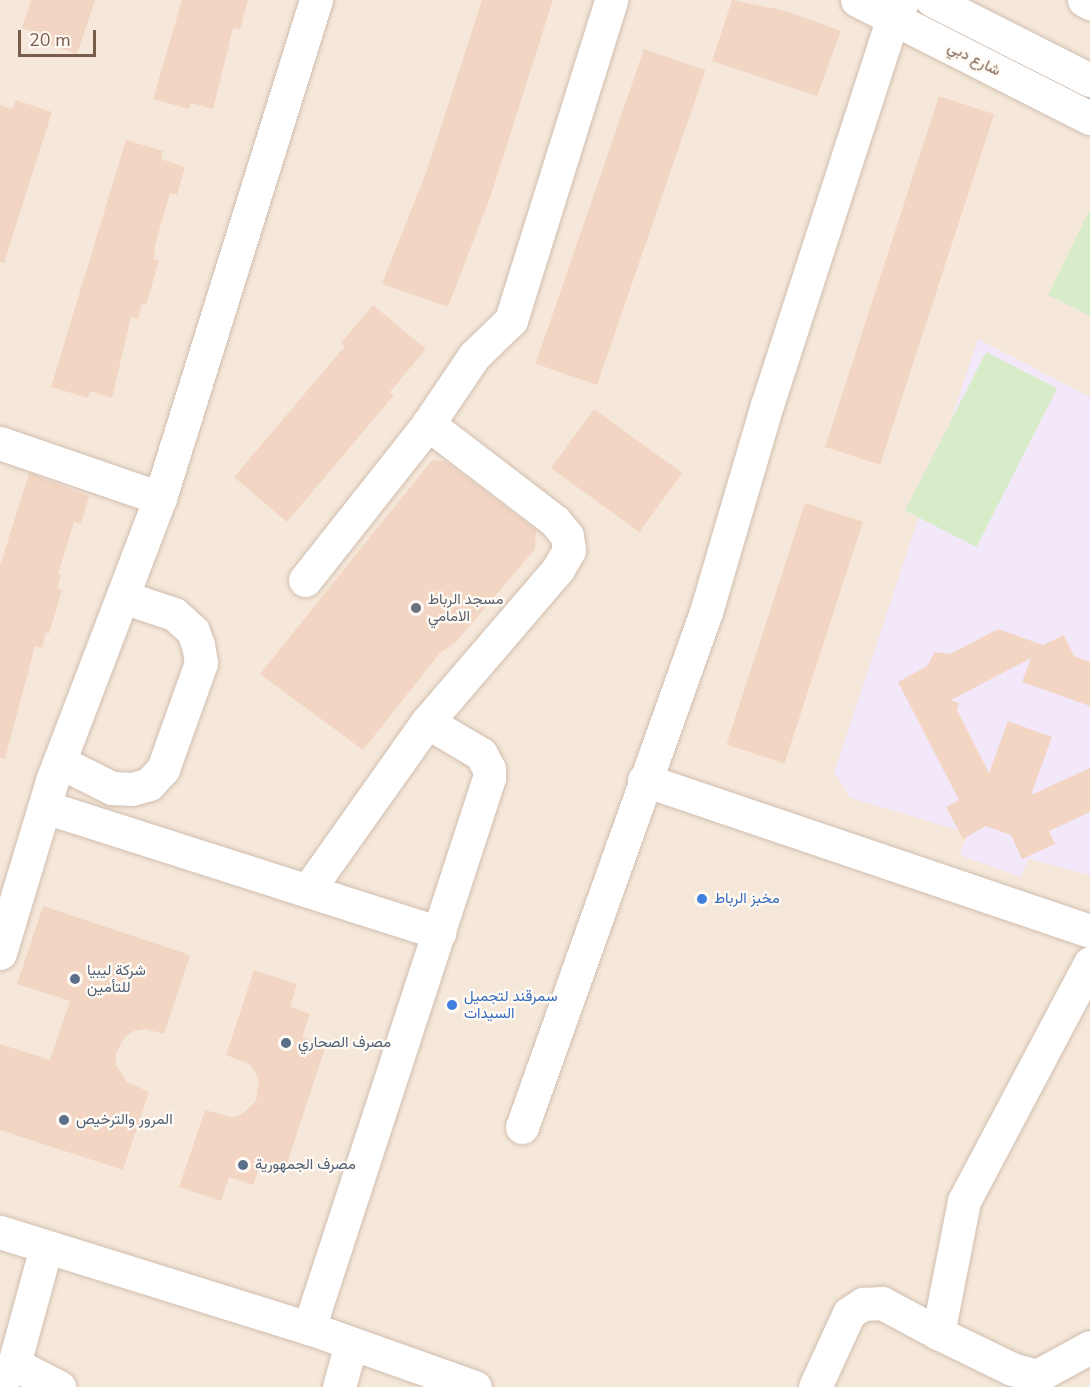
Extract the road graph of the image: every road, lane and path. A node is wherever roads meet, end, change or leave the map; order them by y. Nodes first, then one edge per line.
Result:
1 (316, 0) edge
2 (611, 0) edge
3 (857, 0) edge
4 (932, 0) edge
5 (1084, 0) edge
6 (1090, 3) edge
7 (898, 9) edge
8 (1090, 80) edge
9 (1090, 118) edge
10 (428, 424) junction
11 (0, 443) edge
12 (160, 498) junction
13 (305, 580) dead end
14 (123, 597) junction
15 (427, 722) junction
16 (60, 762) junction
17 (92, 778) junction
18 (644, 780) junction
19 (45, 807) junction
20 (77, 817) junction
21 (308, 891) junction
22 (1090, 931) edge
23 (439, 933) junction
24 (0, 953) edge
25 (1090, 963) edge
26 (522, 1127) dead end
27 (0, 1232) edge
28 (46, 1247) junction
29 (309, 1328) junction
30 (939, 1333) junction
31 (351, 1344) junction
32 (1090, 1347) edge
33 (7, 1373) edge
34 (59, 1387) edge
35 (339, 1387) edge
36 (475, 1387) edge
37 (815, 1387) edge

1 - 12 street
2 - 10 street
3 - 7 street, شارع دبي
4 - 8 street
5 - 6 street
7 - 9 street, شارع دبي
7 - 18 street
10 - 13 street
10 - 15 street
11 - 12 street
12 - 14 street
14 - 16 street
14 - 17 street
15 - 21 street
15 - 23 street
16 - 17 street
16 - 19 street
17 - 20 street
18 - 22 street
18 - 26 street
19 - 20 street
19 - 24 street
20 - 21 street
21 - 23 street
23 - 29 street
25 - 30 street
27 - 28 street
28 - 29 street
28 - 33 street
29 - 31 street
30 - 32 street
30 - 37 street
31 - 35 street
31 - 36 street
33 - 34 street

